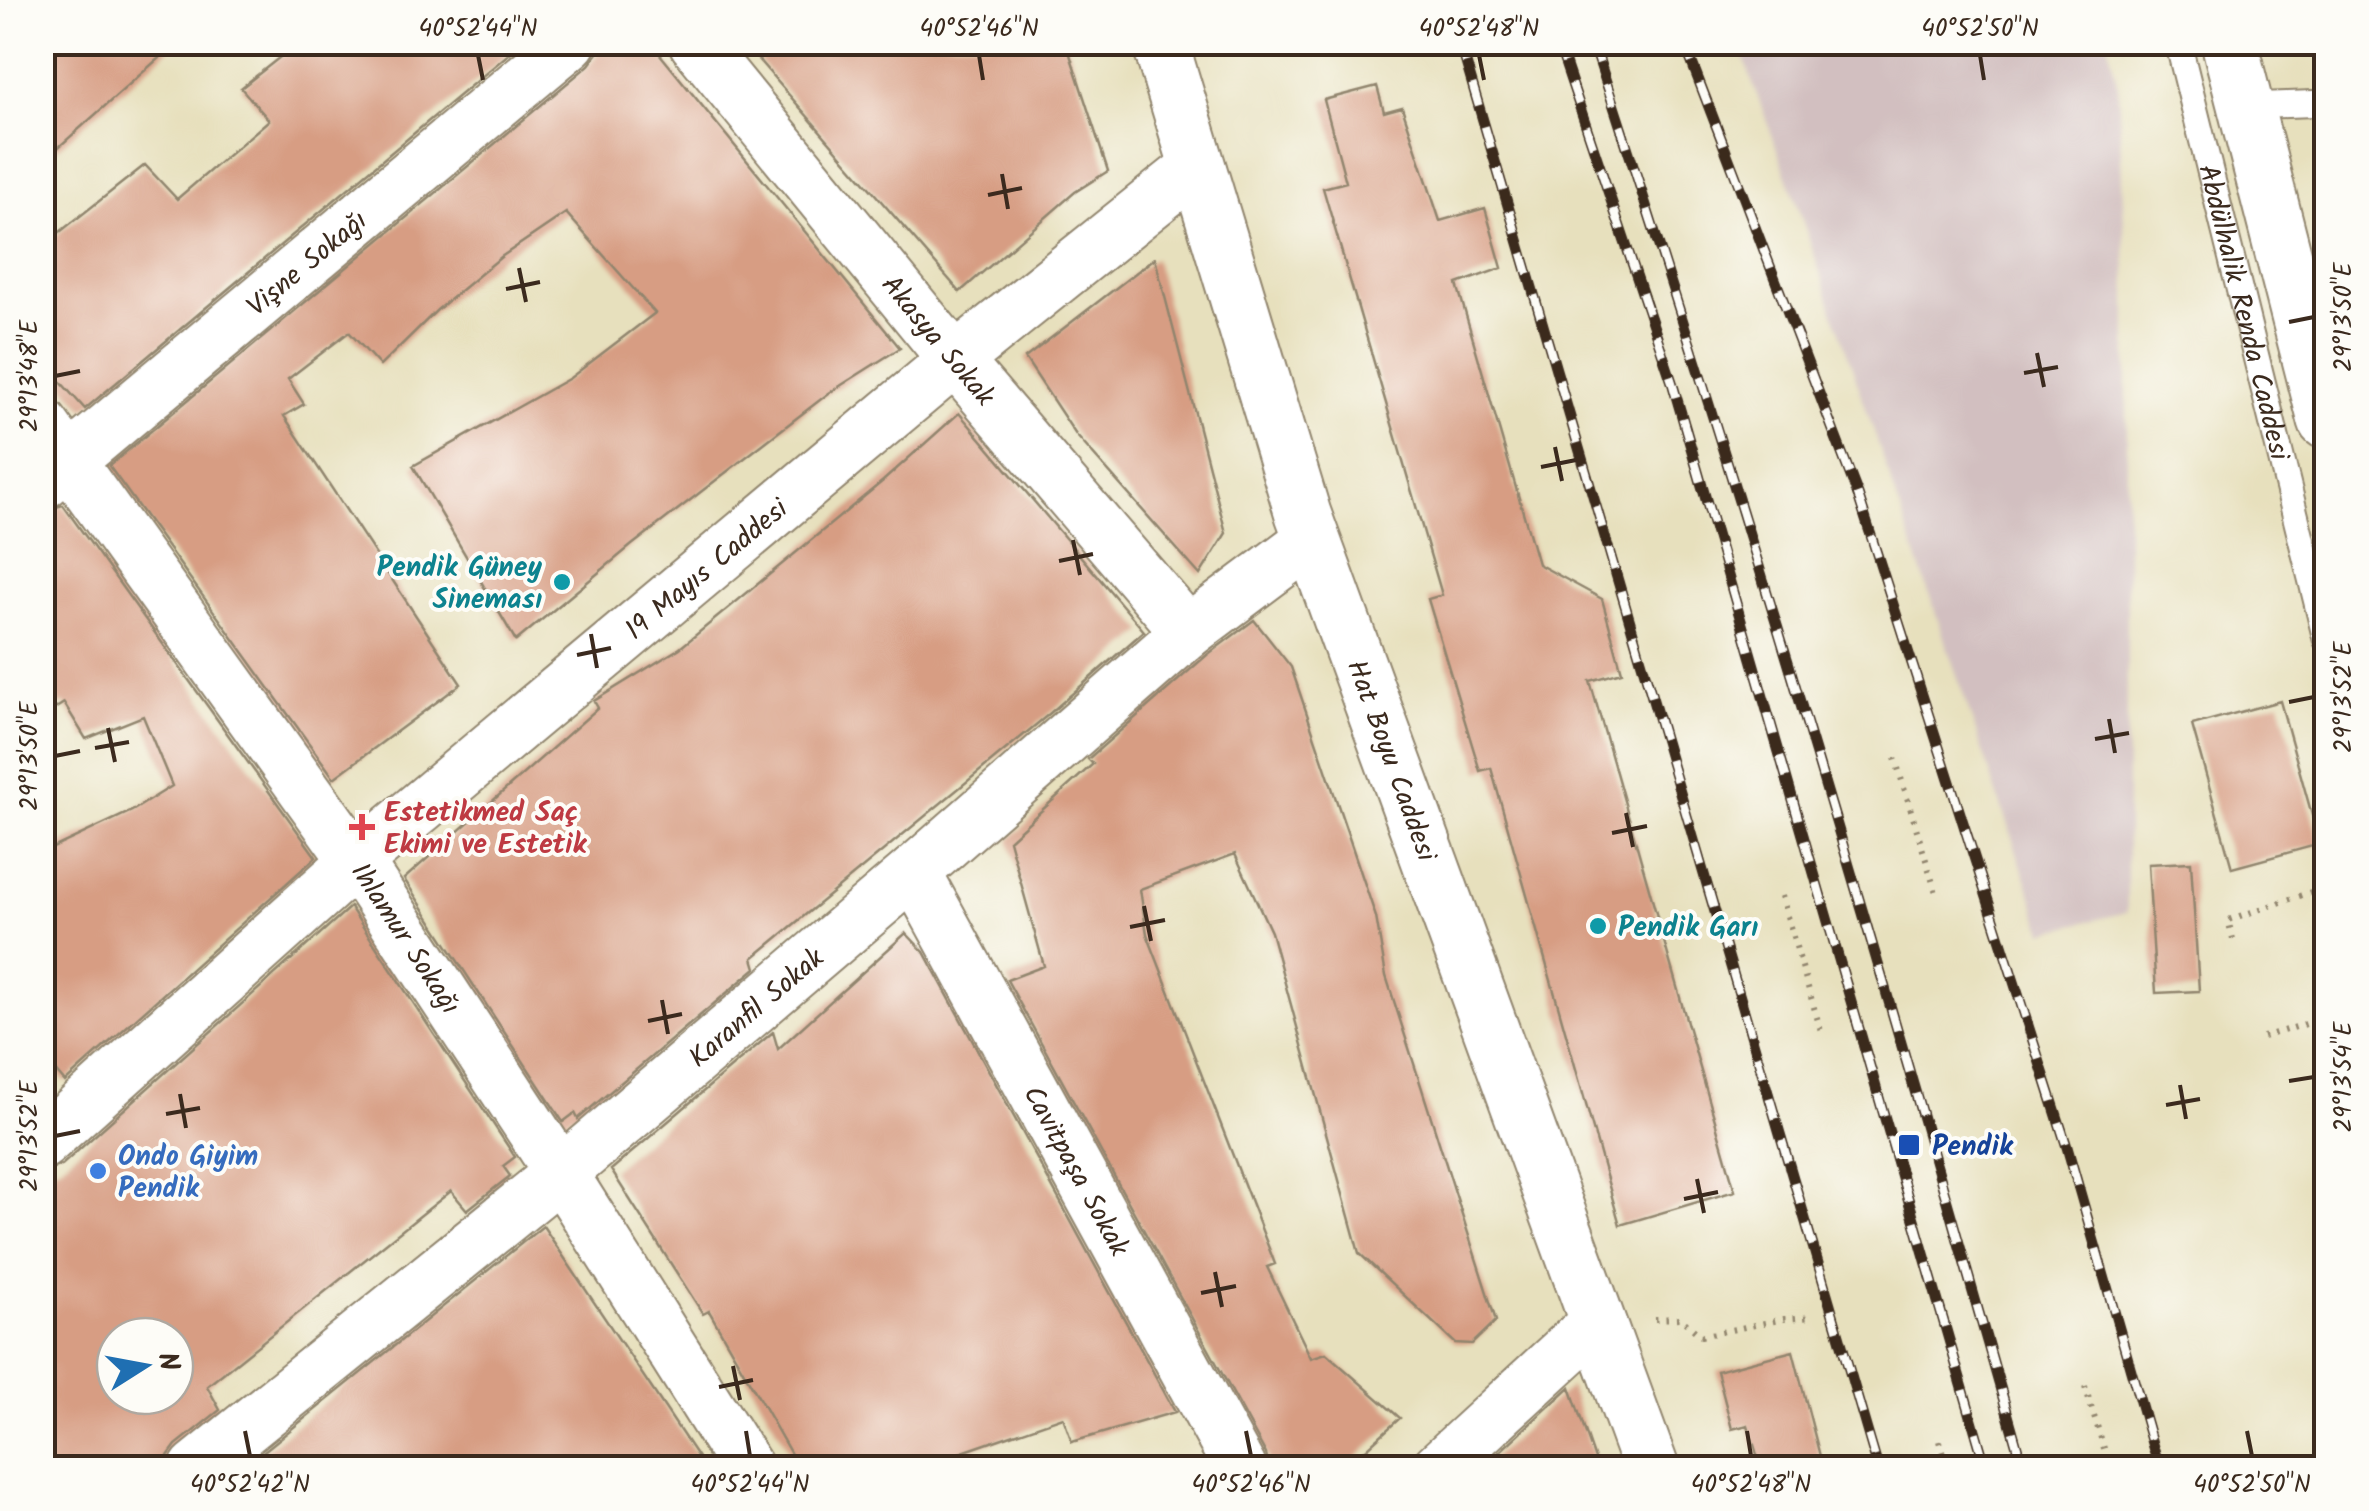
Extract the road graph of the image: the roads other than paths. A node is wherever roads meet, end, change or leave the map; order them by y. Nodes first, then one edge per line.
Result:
1 (570, 42) edge
2 (695, 42) edge
3 (1160, 42) edge
4 (2178, 42) edge
5 (2230, 42) edge
6 (2326, 102) edge
7 (2245, 106) junction
8 (1196, 166) junction
9 (956, 360) junction
10 (2326, 421) edge
11 (52, 455) edge
12 (1312, 539) junction
13 (1188, 632) junction
14 (2326, 639) edge
15 (356, 861) junction
16 (914, 872) junction
17 (42, 1143) edge
18 (561, 1173) junction
19 (1598, 1321) junction
20 (196, 1468) edge
21 (747, 1468) edge
22 (1240, 1468) edge
23 (1438, 1468) edge
24 (1652, 1468) edge

1 - 11 street, Vişne Sokağı
2 - 9 street, Akasya Sokak
3 - 8 street, Hat Boyu Caddesi
4 - 14 lane, Abdülhalik Renda Caddesi
5 - 7 street, Abdülhalik Renda Caddesi
6 - 7 lane
7 - 10 street, Abdülhalik Renda Caddesi
8 - 9 street, 19 Mayıs Caddesi
8 - 12 street, Hat Boyu Caddesi
9 - 13 street, Akasya Sokak
9 - 15 street, 19 Mayıs Caddesi
11 - 15 street, Ihlamur Sokağı
12 - 13 street, Karanfil Sokak
12 - 19 street, Hat Boyu Caddesi
13 - 16 street, Karanfil Sokak
15 - 17 street, 19 Mayıs Caddesi
15 - 18 street, Ihlamur Sokağı
16 - 18 street, Karanfil Sokak
16 - 22 street, Cavitpaşa Sokak
18 - 20 street, Karanfil Sokak
18 - 21 street, Ihlamur Sokağı
19 - 23 street
19 - 24 street, Hat Boyu Caddesi

